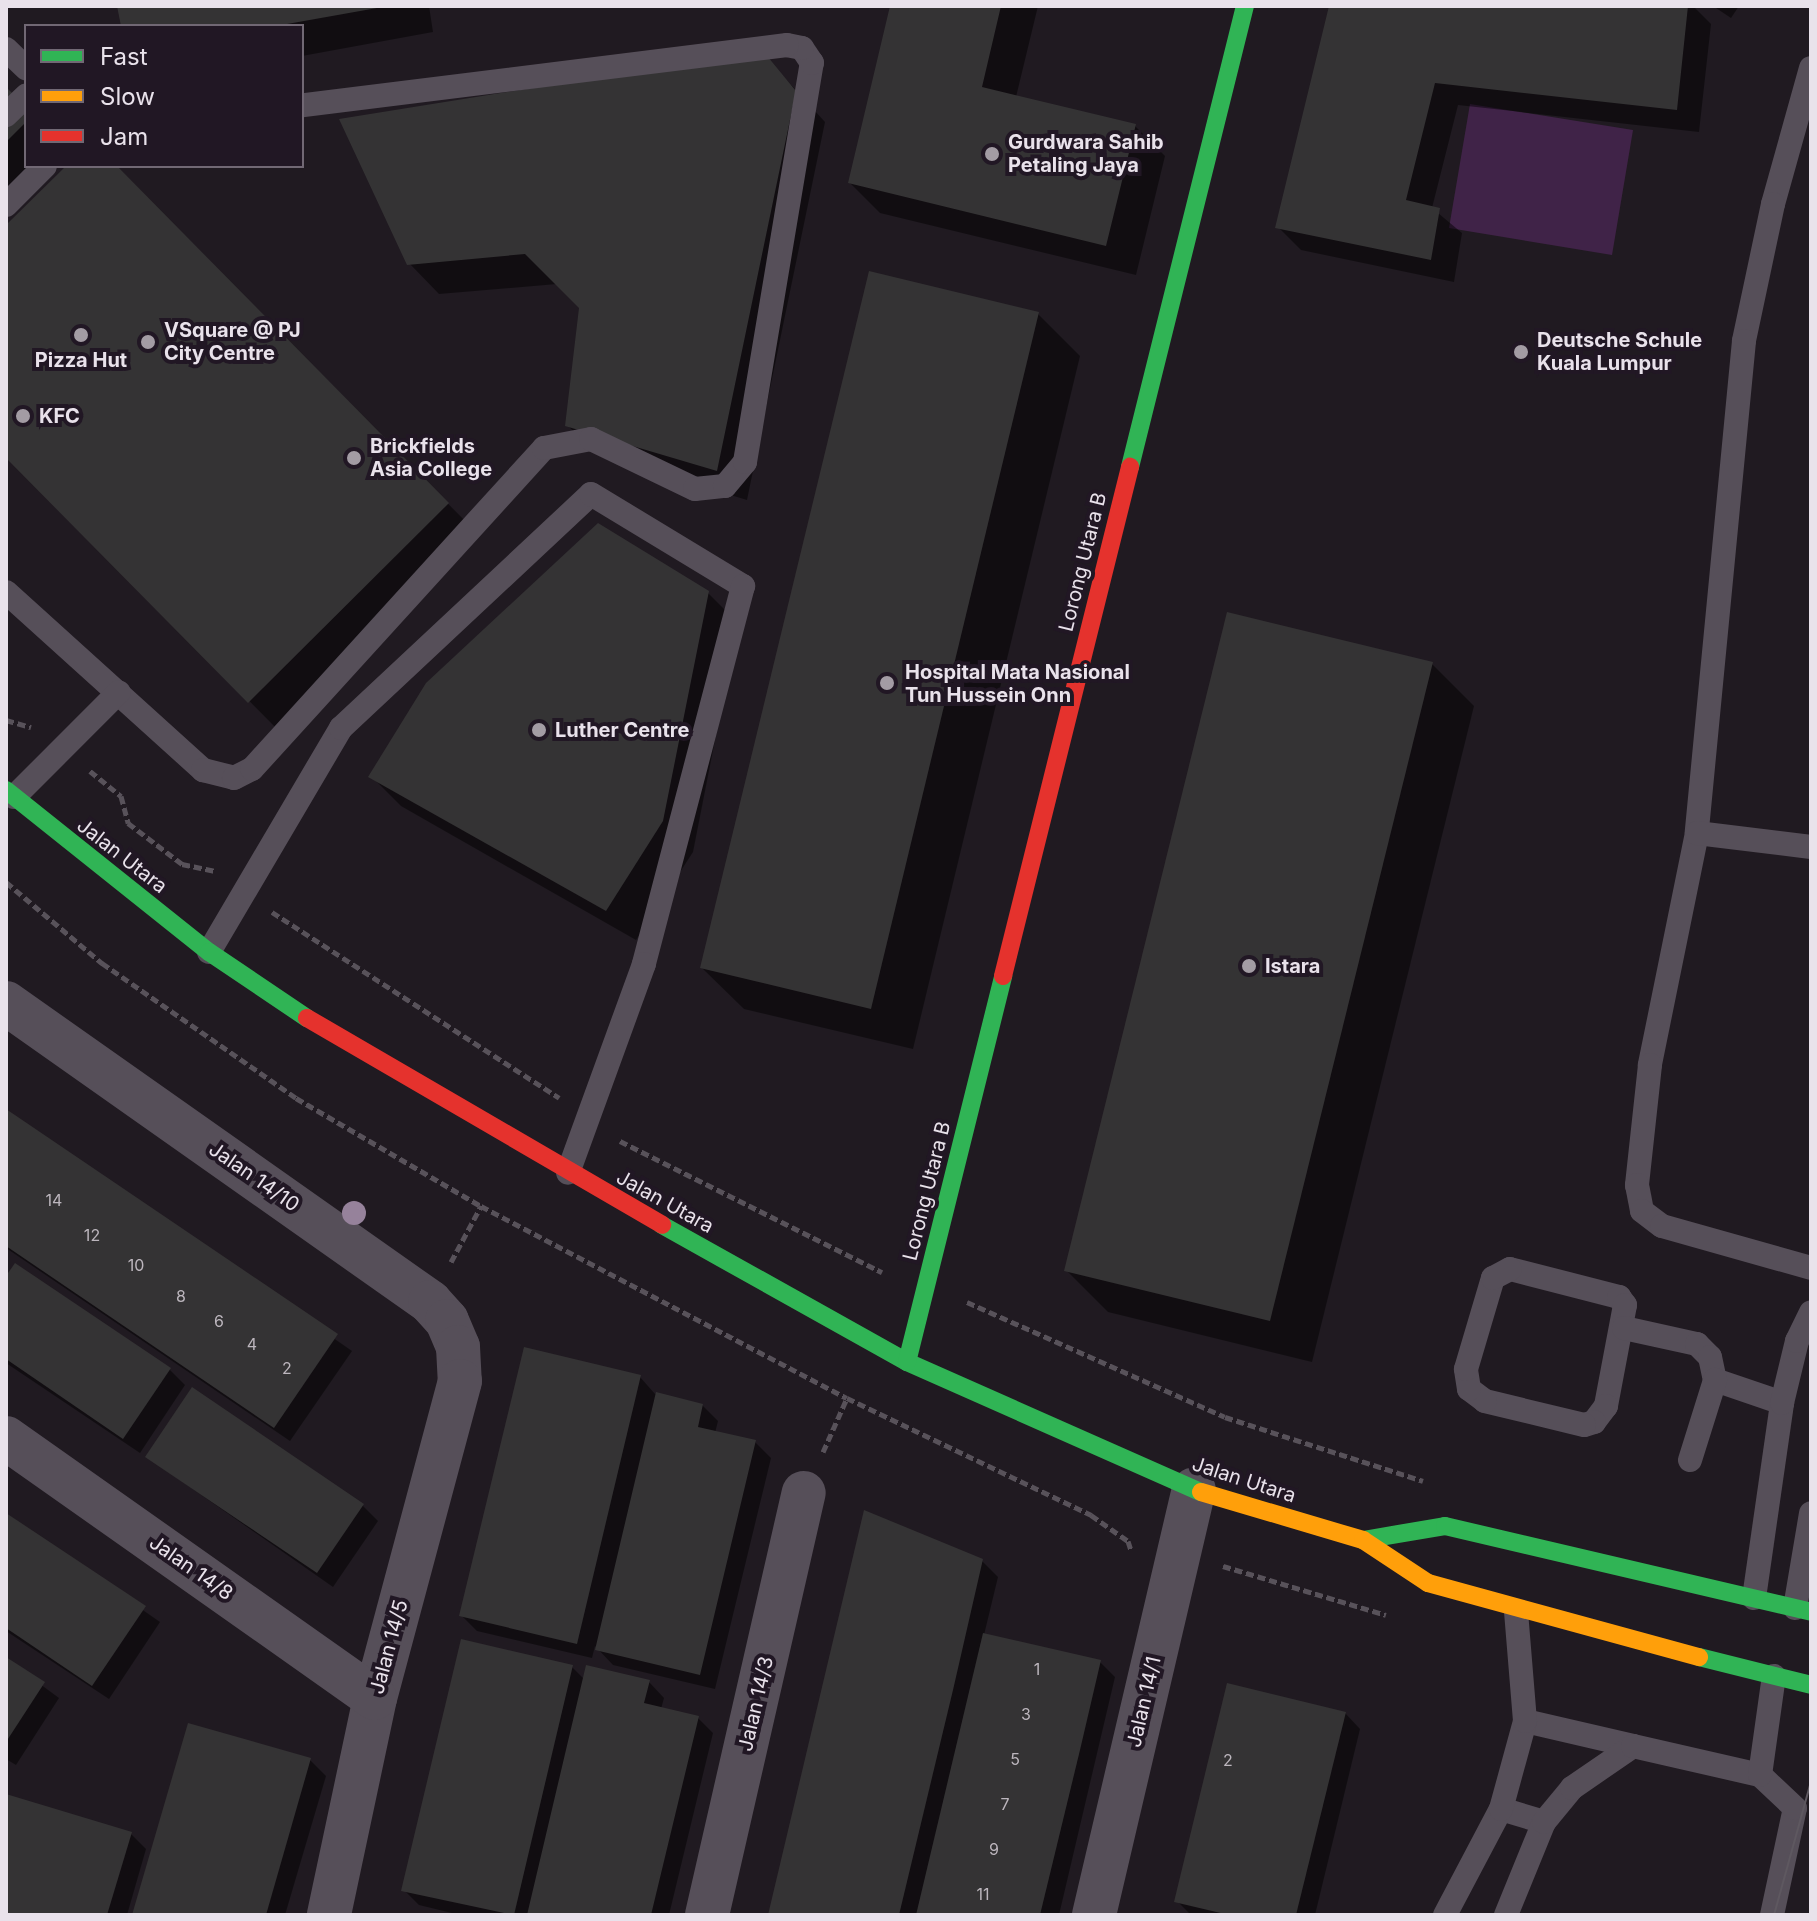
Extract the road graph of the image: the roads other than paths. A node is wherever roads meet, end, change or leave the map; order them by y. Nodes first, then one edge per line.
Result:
1 (1245, 6) edge
2 (6, 49) edge
3 (24, 66) edge
4 (1811, 68) edge
5 (24, 98) edge
6 (304, 105) edge
7 (6, 115) edge
8 (43, 168) edge
9 (6, 205) edge
10 (6, 592) edge
11 (119, 692) junction
12 (10, 793) edge
13 (1697, 833) junction
14 (1811, 847) edge
15 (209, 952) junction
16 (6, 1003) edge
17 (568, 1173) junction
18 (1811, 1268) edge
19 (1811, 1312) edge
20 (1624, 1328) junction
21 (907, 1362) junction
22 (1715, 1380) junction
23 (460, 1381) joint
24 (1782, 1403) junction
25 (6, 1438) edge
26 (1690, 1460) dead end
27 (1194, 1490) junction
28 (804, 1493) road end
29 (1811, 1513) edge
30 (1363, 1540) junction
31 (1754, 1598) junction
32 (1803, 1610) edge
33 (1516, 1611) junction
34 (1774, 1676) junction
35 (1811, 1685) edge
36 (375, 1698) junction
37 (1525, 1721) junction
38 (1633, 1746) junction
39 (1760, 1775) junction
40 (1501, 1809) junction
41 (1803, 1810) edge
42 (1544, 1822) junction
43 (329, 1915) edge
44 (707, 1915) edge
45 (1094, 1915) edge
46 (1445, 1915) edge
47 (1506, 1915) edge
48 (1772, 1915) edge

1 - 21 main road, Lorong Utara B
2 - 3 lane
4 - 13 lane
5 - 7 lane
6 - 11 lane
8 - 9 lane
10 - 11 lane
11 - 12 lane
12 - 15 main road, Jalan Utara
13 - 14 lane
13 - 18 lane
15 - 17 main road, Jalan Utara
15 - 17 lane
16 - 23 street, Jalan 14/10
17 - 21 main road, Jalan Utara
19 - 24 lane
20 - 20 lane
20 - 22 lane
21 - 27 main road, Jalan Utara
22 - 24 lane
22 - 26 lane
23 - 36 street, Jalan 14/5
24 - 31 lane
25 - 36 street, Jalan 14/8
27 - 30 main road, Jalan Utara
27 - 45 street, Jalan 14/1
28 - 44 street, Jalan 14/3
29 - 32 lane
30 - 31 main road, Jalan Utara
30 - 33 main road, Jalan Utara
31 - 32 main road, Jalan Utara
33 - 34 main road, Jalan Utara
33 - 37 lane
34 - 35 main road, Jalan Utara
34 - 39 lane
36 - 43 street, Jalan 14/5
37 - 38 lane
37 - 40 lane
38 - 39 lane
38 - 42 lane
39 - 41 lane
40 - 42 lane
40 - 46 lane
41 - 48 lane
42 - 47 lane

